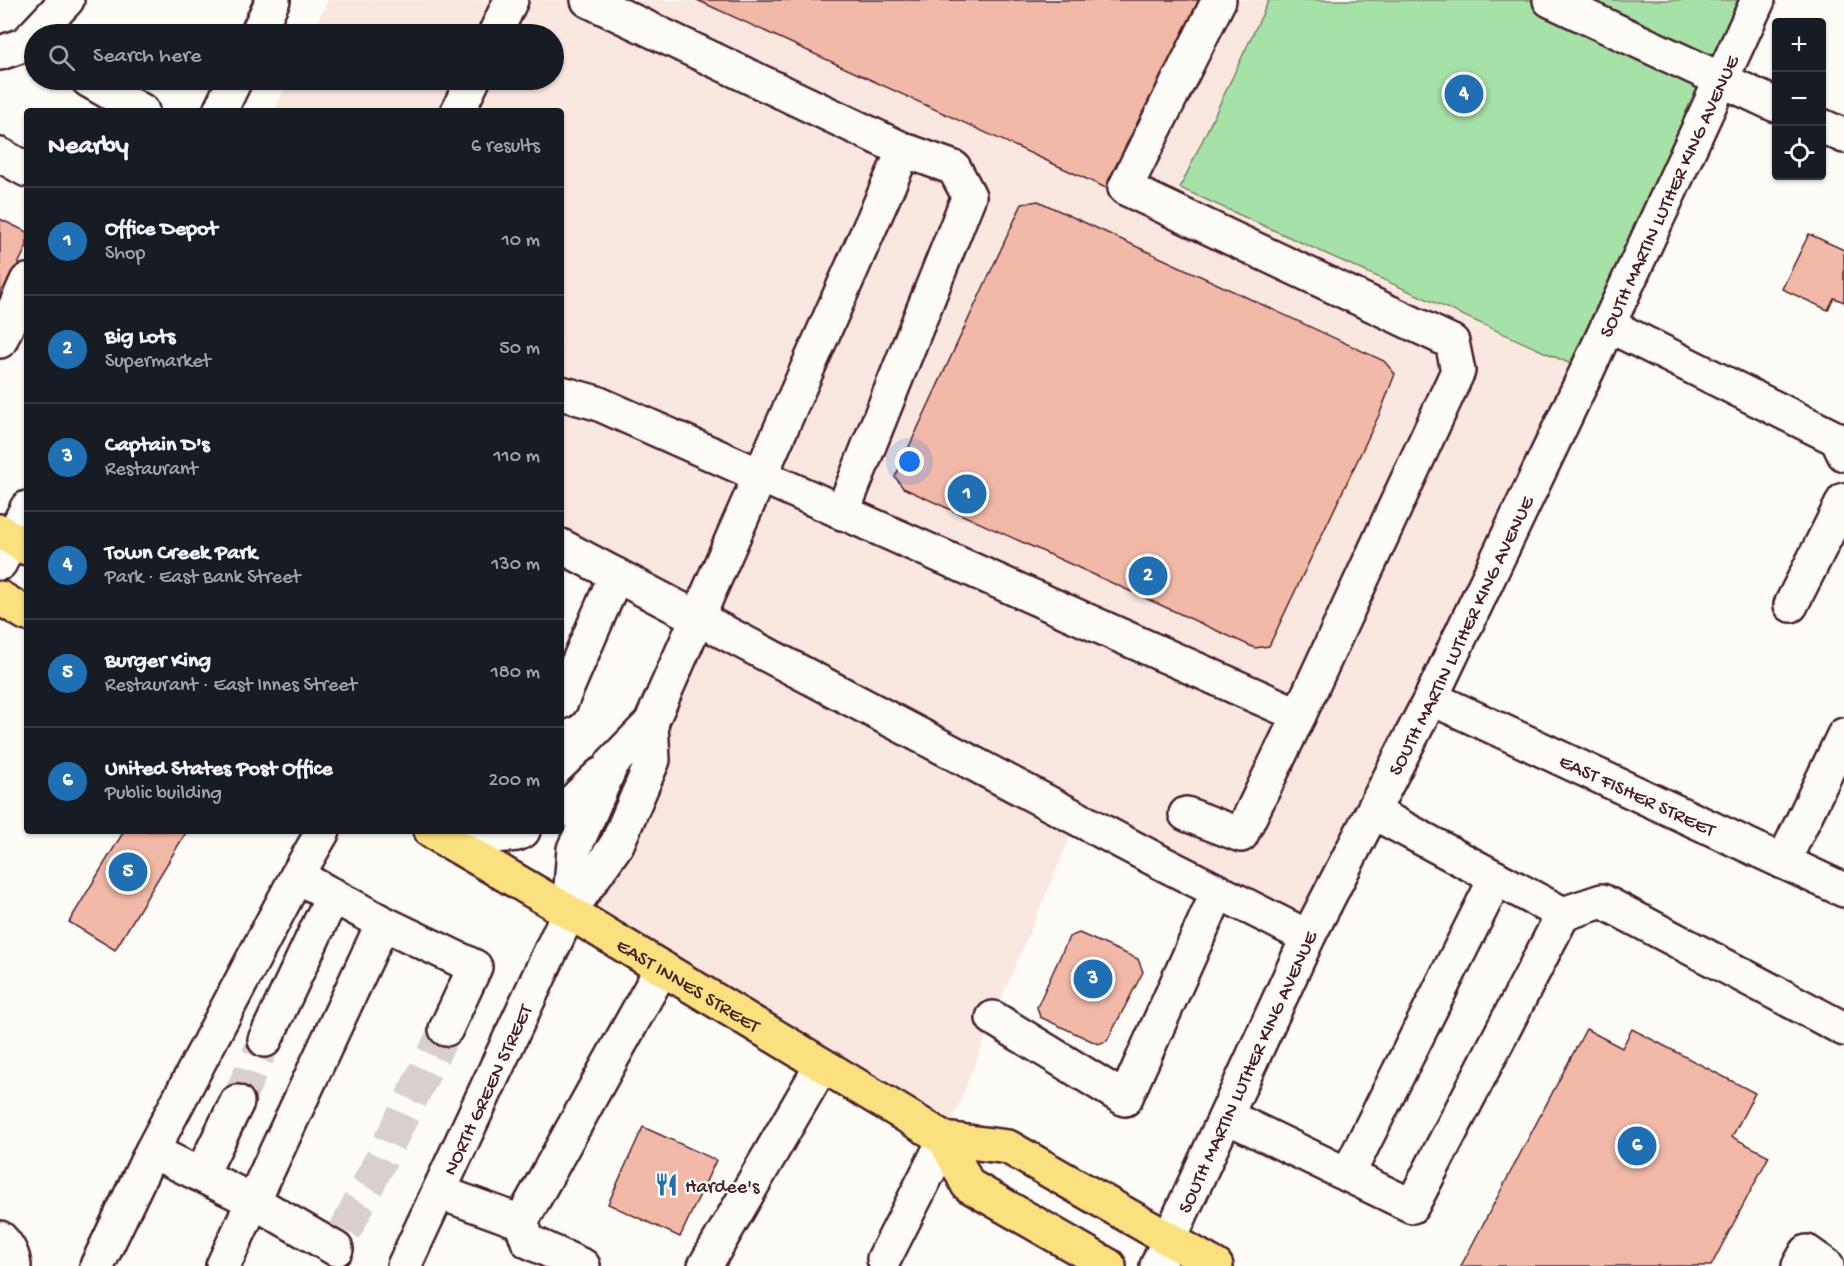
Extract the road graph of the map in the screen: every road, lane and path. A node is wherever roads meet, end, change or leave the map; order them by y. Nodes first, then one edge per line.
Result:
1 (68, 0) edge
2 (273, 0) edge
3 (511, 0) edge
4 (588, 0) edge
5 (1219, 0) edge
6 (1550, 0) edge
7 (1758, 0) edge
8 (45, 24) edge
9 (262, 24) edge
10 (500, 24) edge
11 (1721, 79) junction
12 (101, 90) edge
13 (230, 90) edge
14 (468, 90) edge
15 (1772, 103) edge
16 (123, 106) edge
17 (221, 108) edge
18 (459, 108) edge
19 (1826, 128) edge
20 (1844, 136) edge
21 (904, 150) junction
22 (0, 155) edge
23 (24, 168) edge
24 (24, 287) edge
25 (1608, 325) junction
26 (0, 342) edge
27 (564, 394) edge
28 (1844, 454) edge
29 (760, 476) junction
30 (1844, 500) edge
31 (843, 513) junction
32 (24, 515) edge
33 (10, 545) edge
34 (564, 548) edge
35 (616, 575) junction
36 (0, 598) edge
37 (1791, 605) dead end
38 (24, 612) edge
39 (698, 618) junction
40 (564, 695) edge
41 (1431, 698) junction
42 (1299, 715) junction
43 (651, 723) junction
44 (1844, 735) edge
45 (612, 763) junction
46 (564, 808) edge
47 (1372, 812) junction
48 (1186, 814) dead end
49 (321, 834) edge
50 (518, 834) edge
51 (438, 836) edge
52 (1783, 862) junction
53 (1179, 872) junction
54 (297, 876) junction
55 (1496, 878) junction
56 (1844, 890) edge
57 (333, 895) junction
58 (1213, 903) junction
59 (569, 912) junction
60 (1563, 914) junction
61 (383, 923) junction
62 (1304, 946) junction
63 (662, 968) junction
64 (993, 1018) dead end
65 (446, 1029) tunnel mouth
66 (1844, 1029) edge
67 (265, 1040) tunnel mouth
68 (822, 1065) junction
69 (237, 1102) tunnel mouth
70 (1226, 1116) junction
71 (945, 1139) junction
72 (152, 1151) junction
73 (1348, 1174) junction
74 (201, 1175) junction
75 (439, 1192) junction
76 (253, 1201) junction
77 (521, 1222) junction
78 (0, 1238) edge
79 (336, 1249) edge
80 (1163, 1252) edge
81 (884, 1264) edge
82 (14, 1266) edge
83 (97, 1266) edge
84 (223, 1266) edge
85 (404, 1266) edge
86 (583, 1266) edge
87 (705, 1266) edge
88 (1109, 1266) edge
89 (1216, 1266) edge
90 (1799, 1266) edge
91 (1827, 1266) edge

1 - 8 street
2 - 9 street
3 - 10 street
4 - 21 street
5 - 42 street
6 - 11 street
7 - 11 street, SOUTH MARTIN LUTHER KING AVENUE
11 - 15 street
11 - 25 street, SOUTH MARTIN LUTHER KING AVENUE
12 - 16 street
13 - 17 street
14 - 18 street
19 - 20 street
21 - 29 street
21 - 31 street
22 - 23 street
24 - 26 street
25 - 28 street
25 - 41 street, SOUTH MARTIN LUTHER KING AVENUE
27 - 29 street
29 - 31 street
29 - 39 street
30 - 37 street
31 - 42 street
32 - 33 street
34 - 35 street
35 - 39 street
35 - 40 street
36 - 38 main road
39 - 43 street
39 - 53 street
41 - 47 street, SOUTH MARTIN LUTHER KING AVENUE
41 - 52 street, EAST FISHER STREET
42 - 48 street
43 - 45 street
43 - 59 street
44 - 52 street
45 - 46 street
45 - 59 street
47 - 55 street
47 - 62 street, SOUTH MARTIN LUTHER KING AVENUE
49 - 54 street
50 - 51 street
51 - 59 main road, EAST INNES STREET
52 - 56 street, EAST FISHER STREET
53 - 58 street
53 - 62 street
54 - 57 street
54 - 72 street
55 - 60 street
55 - 73 street
57 - 61 street
57 - 67 street
58 - 62 street
58 - 64 street
59 - 63 main road, EAST INNES STREET
59 - 75 street, NORTH GREEN STREET
60 - 66 street
60 - 73 street
61 - 65 street
61 - 76 street
62 - 70 street, SOUTH MARTIN LUTHER KING AVENUE
63 - 68 main road, EAST INNES STREET
63 - 77 street
68 - 71 main road, EAST INNES STREET
68 - 87 street
69 - 74 street
70 - 73 street
70 - 80 street, SOUTH MARTIN LUTHER KING AVENUE
71 - 80 main road, EAST INNES STREET
71 - 81 street
71 - 88 main road
72 - 74 street
72 - 83 street
74 - 76 street
75 - 77 street
75 - 85 street, NORTH GREEN STREET
76 - 79 street
76 - 84 street
77 - 86 street
78 - 82 street
80 - 89 main road, EAST INNES STREET
90 - 91 street

